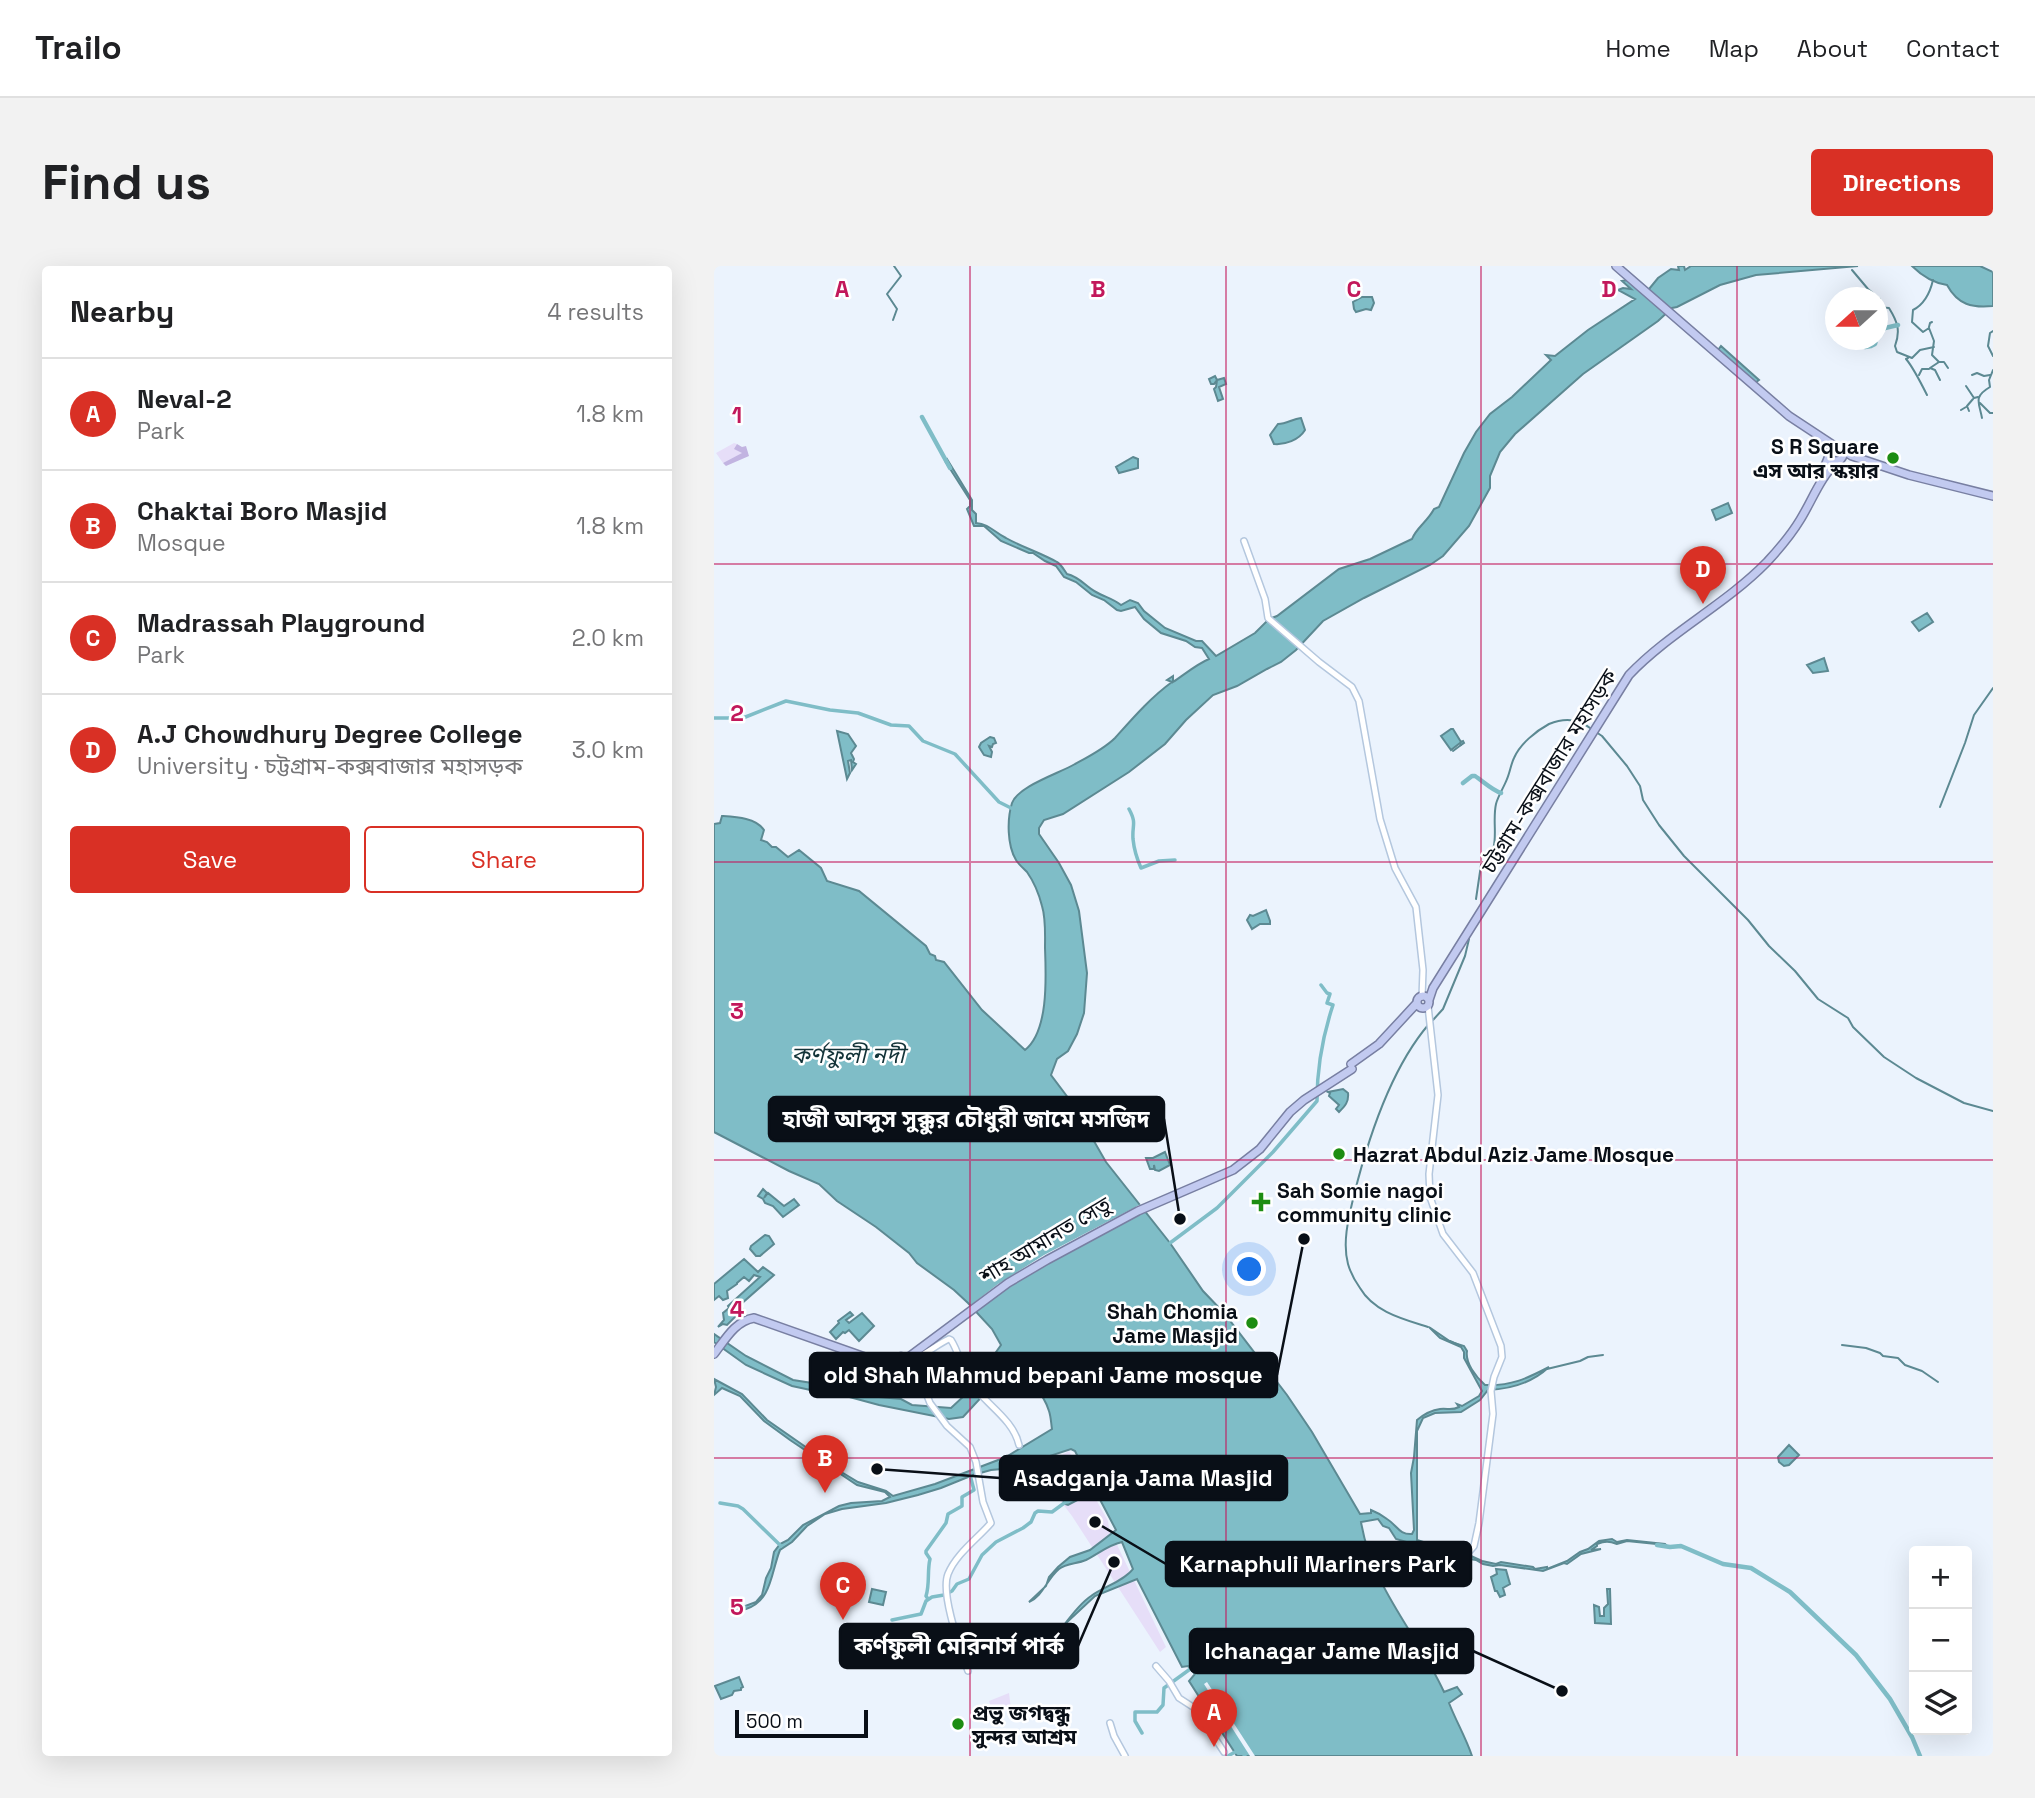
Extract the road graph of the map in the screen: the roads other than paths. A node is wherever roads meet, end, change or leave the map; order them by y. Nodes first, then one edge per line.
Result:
1 (1616, 266) edge
2 (1820, 438) junction
3 (1839, 448) junction
4 (1829, 455) junction
5 (1840, 460) junction
6 (1993, 498) edge
7 (1244, 541) dead end
8 (1424, 1002) junction
9 (715, 1351) edge
10 (903, 1361) junction
11 (1020, 1445) dead end
12 (1376, 1558) dead end
13 (1156, 1666) dead end
14 (968, 1671) dead end
15 (1110, 1723) dead end
16 (1224, 1752) dead end
17 (1125, 1756) edge

1 - 2 highway
2 - 3 highway
2 - 4 highway
3 - 4 highway
3 - 5 highway
3 - 6 highway
4 - 5 highway
4 - 8 highway, চট্টগ্রাম-কক্সবাজার মহাসড়ক
5 - 6 highway
5 - 8 highway, চট্টগ্রাম-কক্সবাজার মহাসড়ক
7 - 8 main road
8 - 10 highway, শাহ আমানত সেতু
8 - 12 main road
9 - 10 highway
10 - 11 main road
10 - 14 main road
13 - 16 main road
15 - 17 main road

